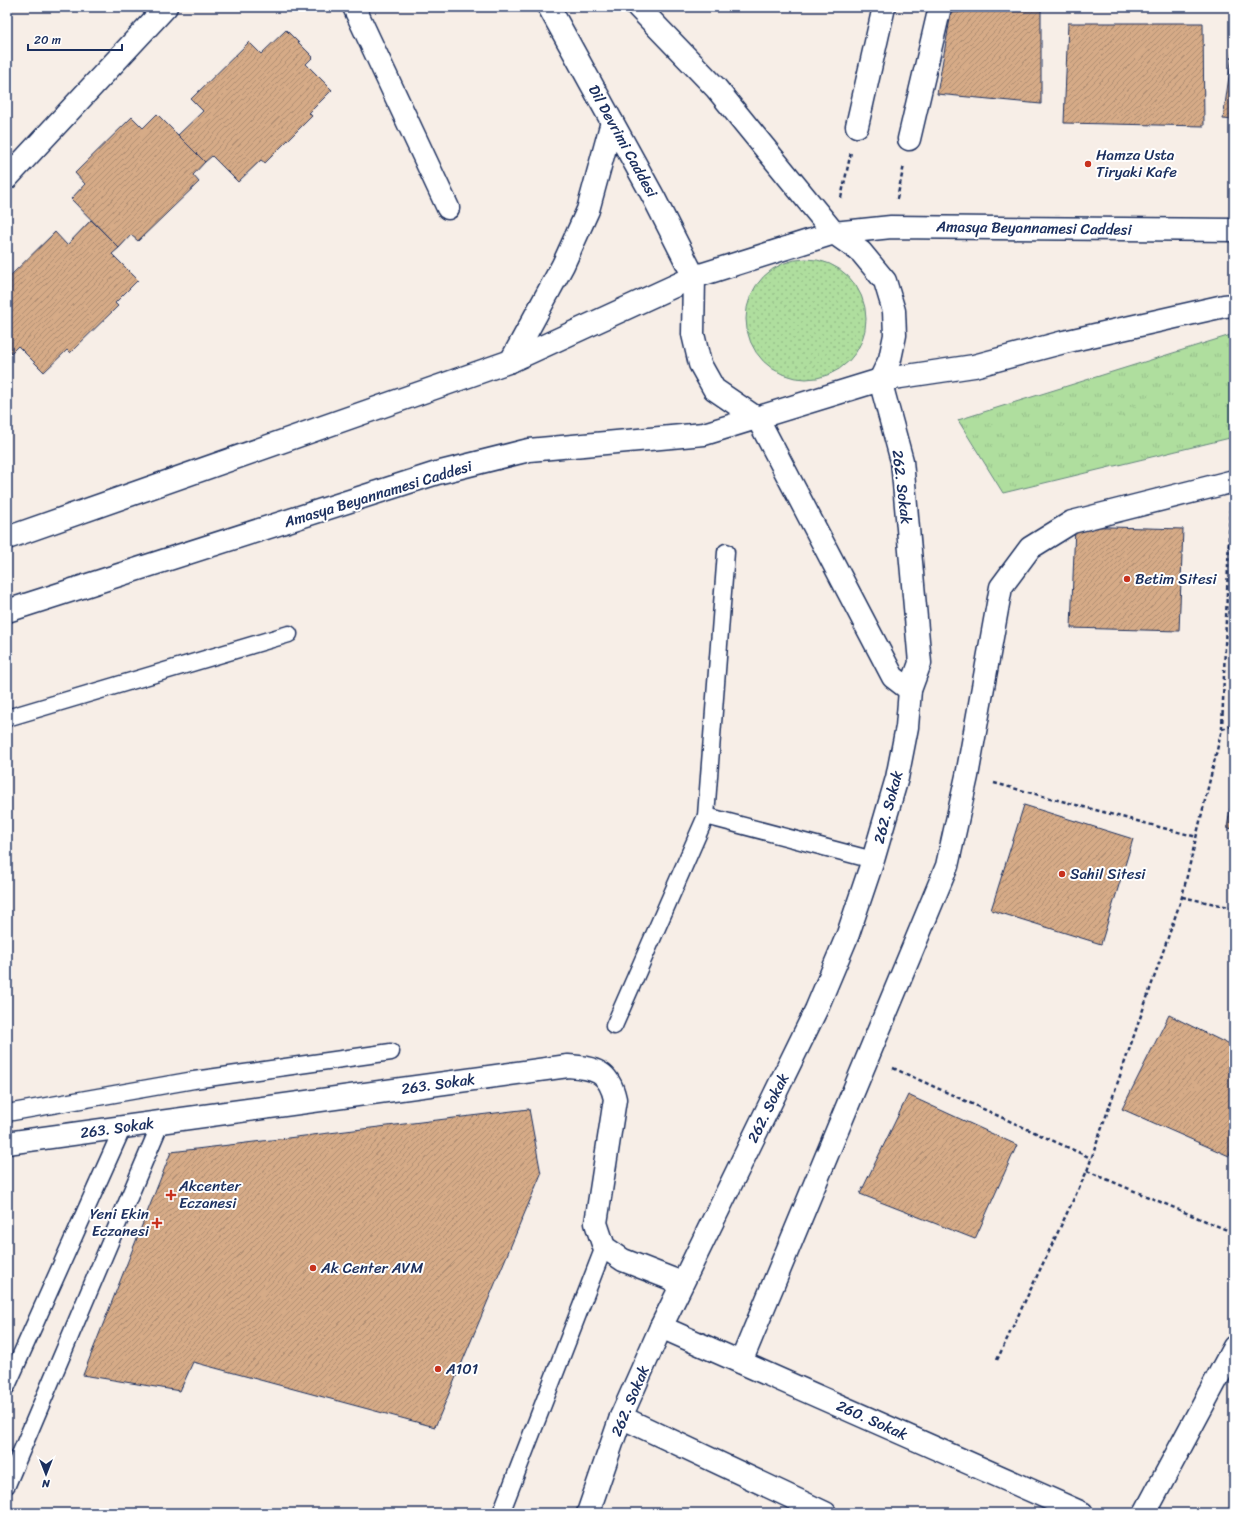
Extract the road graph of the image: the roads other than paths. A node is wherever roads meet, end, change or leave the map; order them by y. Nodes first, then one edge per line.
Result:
1 (166, 7) edge
2 (354, 7) edge
3 (549, 7) edge
4 (638, 7) edge
5 (884, 7) edge
6 (940, 7) edge
7 (612, 122) junction
8 (857, 126) road end
9 (910, 139) road end
10 (7, 178) edge
11 (448, 208) dead end
12 (1234, 230) edge
13 (834, 233) junction
14 (694, 277) junction
15 (1234, 306) edge
16 (511, 361) junction
17 (880, 380) junction
18 (758, 419) junction
19 (1233, 481) edge
20 (7, 538) edge
21 (726, 552) dead end
22 (7, 611) edge
23 (289, 634) dead end
24 (910, 690) junction
25 (7, 718) edge
26 (706, 816) junction
27 (873, 860) junction
28 (614, 1026) dead end
29 (391, 1052) dead end
30 (7, 1113) edge
31 (161, 1122) junction
32 (123, 1127) junction
33 (7, 1143) edge
34 (604, 1247) junction
35 (682, 1284) junction
36 (661, 1327) junction
37 (1234, 1347) edge
38 (741, 1362) junction
39 (7, 1386) edge
40 (621, 1417) junction
41 (7, 1485) edge
42 (501, 1513) edge
43 (588, 1513) edge
44 (825, 1513) edge
45 (1082, 1513) edge
46 (1145, 1513) edge

1 - 10 street
2 - 11 street
3 - 7 street, Dil Devrimi Caddesi
4 - 13 street
5 - 8 street
6 - 9 street
7 - 14 street, Dil Devrimi Caddesi
7 - 16 street
12 - 13 street, Amasya Beyannamesi Caddesi
13 - 14 street, Amasya Beyannamesi Caddesi
13 - 17 street
14 - 16 street
14 - 18 street
15 - 17 street
16 - 20 street
17 - 18 street, Amasya Beyannamesi Caddesi
17 - 24 street, 262. Sokak
18 - 22 street, Amasya Beyannamesi Caddesi
18 - 24 street
19 - 38 street
21 - 26 lane
23 - 25 lane
24 - 27 street, 262. Sokak
26 - 27 lane
26 - 28 lane
27 - 35 street, 262. Sokak
29 - 30 lane
31 - 32 street, 263. Sokak
31 - 34 street, 263. Sokak
31 - 41 lane
32 - 33 street, 263. Sokak
32 - 39 lane
34 - 35 street
34 - 42 lane
35 - 36 street, 262. Sokak
36 - 38 street, 260. Sokak
36 - 40 street, 262. Sokak
37 - 46 street
38 - 45 street, 260. Sokak
40 - 43 street, 262. Sokak
40 - 44 street

